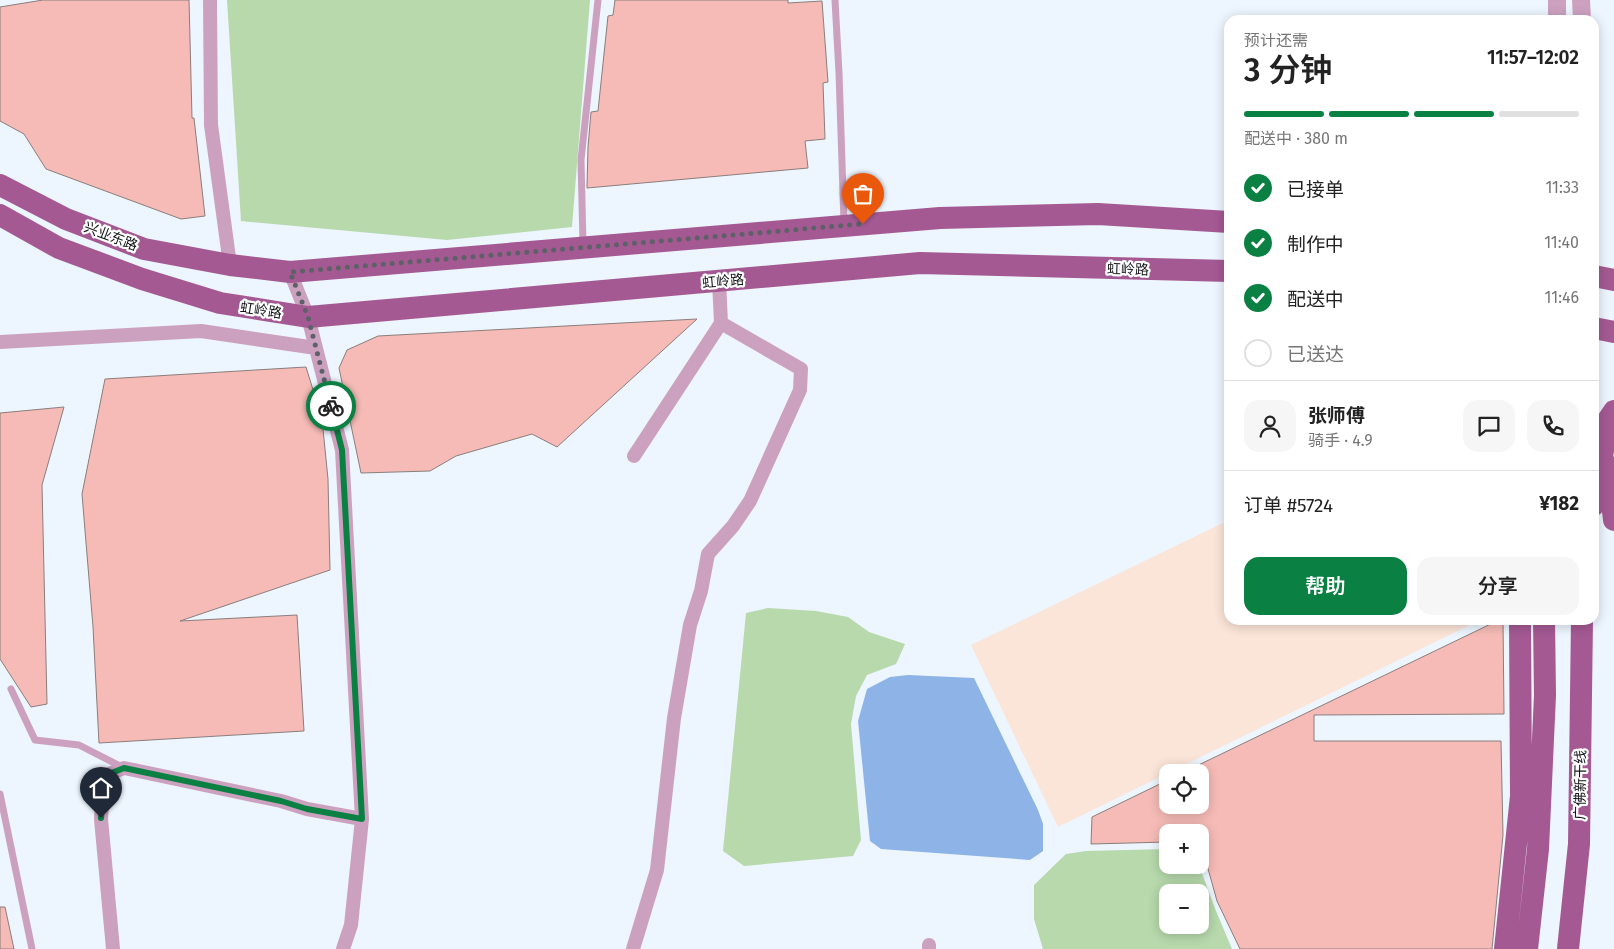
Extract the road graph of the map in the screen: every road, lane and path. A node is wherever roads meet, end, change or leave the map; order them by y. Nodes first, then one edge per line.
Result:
1 (210, 0) edge
2 (598, 0) edge
3 (834, 0) edge
4 (1557, 0) edge
5 (1582, 0) edge
6 (1557, 15) edge
7 (1582, 15) edge
8 (0, 185) edge
9 (0, 215) edge
10 (1224, 222) edge
11 (844, 226) junction
12 (584, 247) junction
13 (230, 265) junction
14 (1224, 271) edge
15 (290, 272) junction
16 (1599, 277) edge
17 (1614, 280) edge
18 (719, 281) junction
19 (308, 317) junction
20 (721, 323) junction
21 (1599, 329) edge
22 (1614, 332) edge
23 (0, 342) edge
24 (316, 348) junction
25 (1614, 411) edge
26 (1605, 438) junction
27 (634, 456) dead end
28 (1599, 475) edge
29 (1614, 520) edge
30 (1520, 625) edge
31 (1544, 625) edge
32 (1582, 625) edge
33 (10, 689) dead end
34 (124, 768) junction
35 (0, 794) edge
36 (362, 819) junction
37 (32, 949) edge
38 (113, 949) edge
39 (343, 949) edge
40 (633, 949) edge
41 (1505, 949) edge
42 (1527, 949) edge
43 (1568, 949) edge

1 - 13 street
2 - 12 lane
3 - 11 lane
4 - 6 street
5 - 7 street
8 - 13 main road, 兴业东路
9 - 19 main road, 虹岭路
10 - 11 main road
11 - 12 main road
12 - 15 main road
13 - 15 main road
14 - 18 main road, 虹岭路
15 - 19 street
16 - 17 main road
18 - 19 main road, 虹岭路
18 - 20 street
19 - 24 street
20 - 27 street
20 - 40 street
21 - 22 main road
23 - 24 street
24 - 36 street
25 - 26 main road
26 - 28 main road
26 - 29 main road
30 - 41 main road
31 - 42 main road
32 - 43 main road, 广佛新干线
33 - 34 lane
34 - 36 street
34 - 38 street
35 - 37 lane
36 - 39 street

